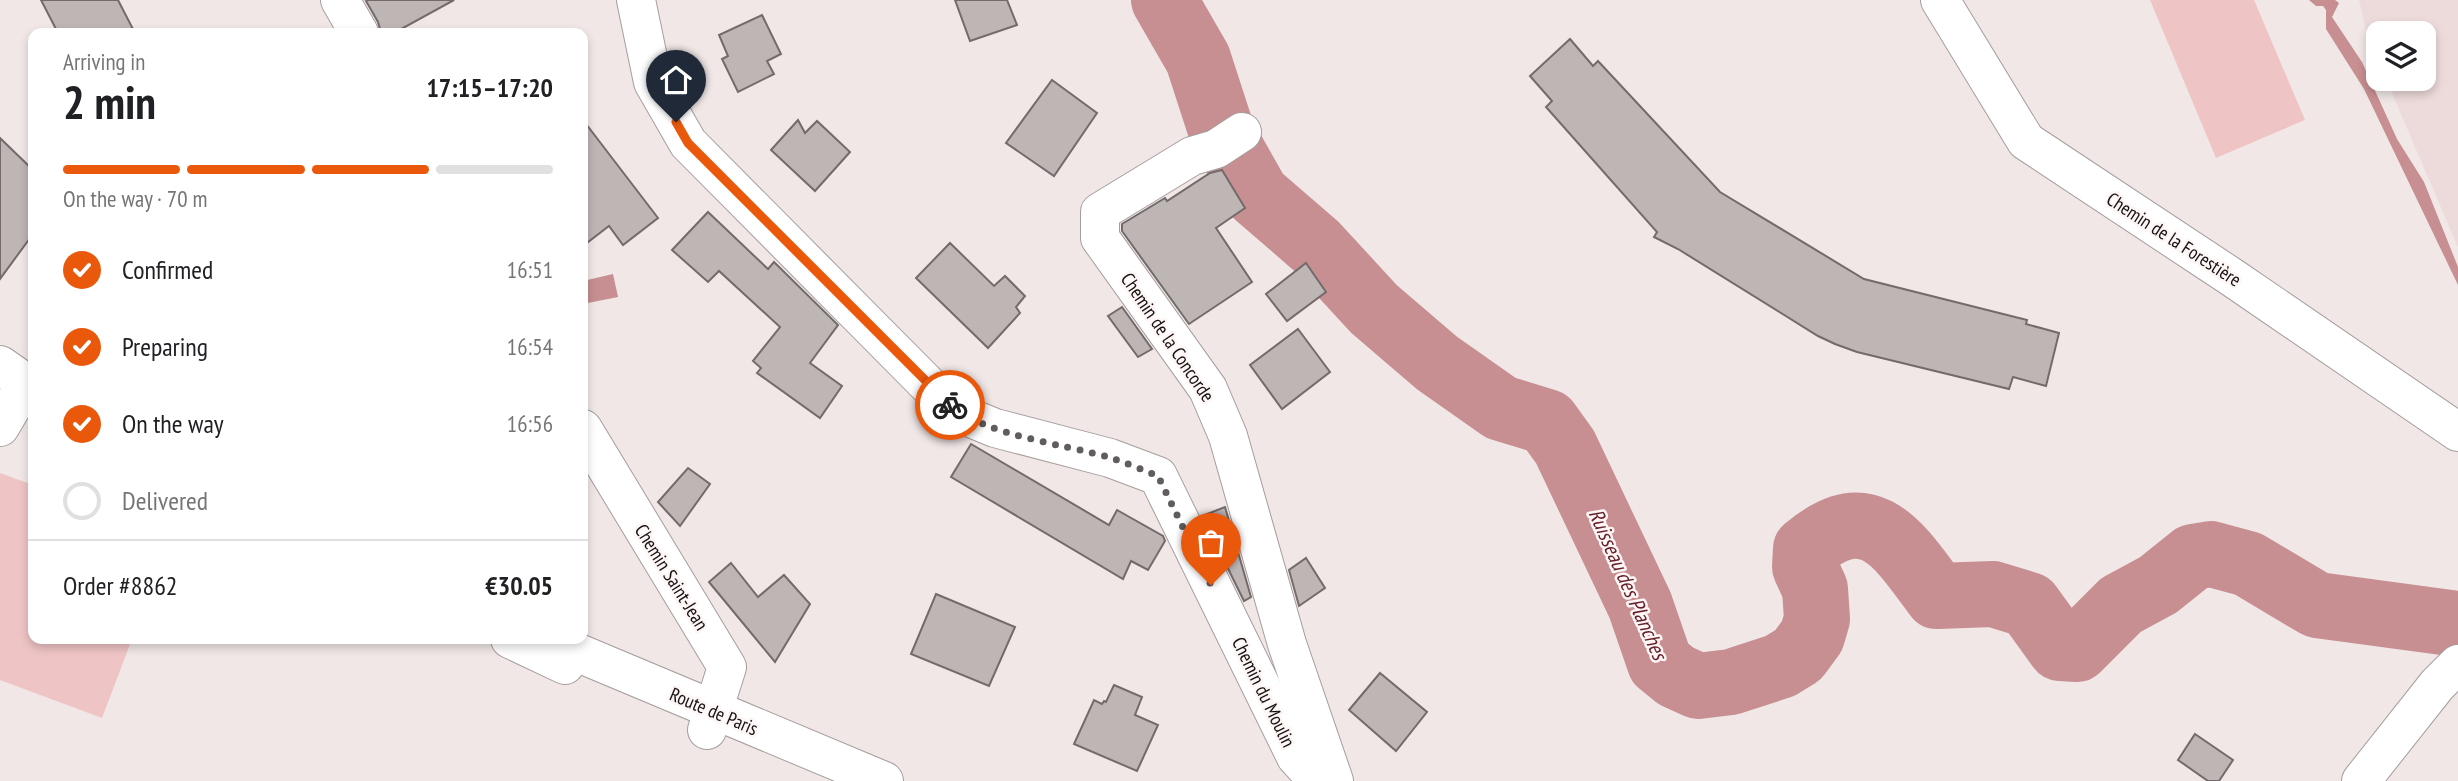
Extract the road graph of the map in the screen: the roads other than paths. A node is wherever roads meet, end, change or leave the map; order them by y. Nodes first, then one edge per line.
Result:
1 (340, 0) edge
2 (636, 0) edge
3 (1940, 0) edge
4 (356, 28) edge
5 (1229, 141) dead end
6 (0, 344) edge
7 (23, 375) edge
8 (0, 427) edge
9 (2458, 432) edge
10 (588, 437) edge
11 (522, 644) edge
12 (555, 644) edge
13 (2458, 664) edge
14 (711, 721) junction
15 (830, 781) edge
16 (884, 781) edge
17 (1318, 781) edge
18 (1334, 781) edge
19 (2361, 781) edge

1 - 4 street
2 - 17 street, Chemin du Moulin
3 - 9 street, Chemin de la Forestière
5 - 18 street, Chemin de la Concorde
6 - 7 street
7 - 8 street
10 - 14 street, Chemin Saint-Jean
11 - 14 street, Route de Paris
12 - 14 street, Route de Paris
13 - 19 street
14 - 15 street, Route de Paris
14 - 16 street, Route de Paris

